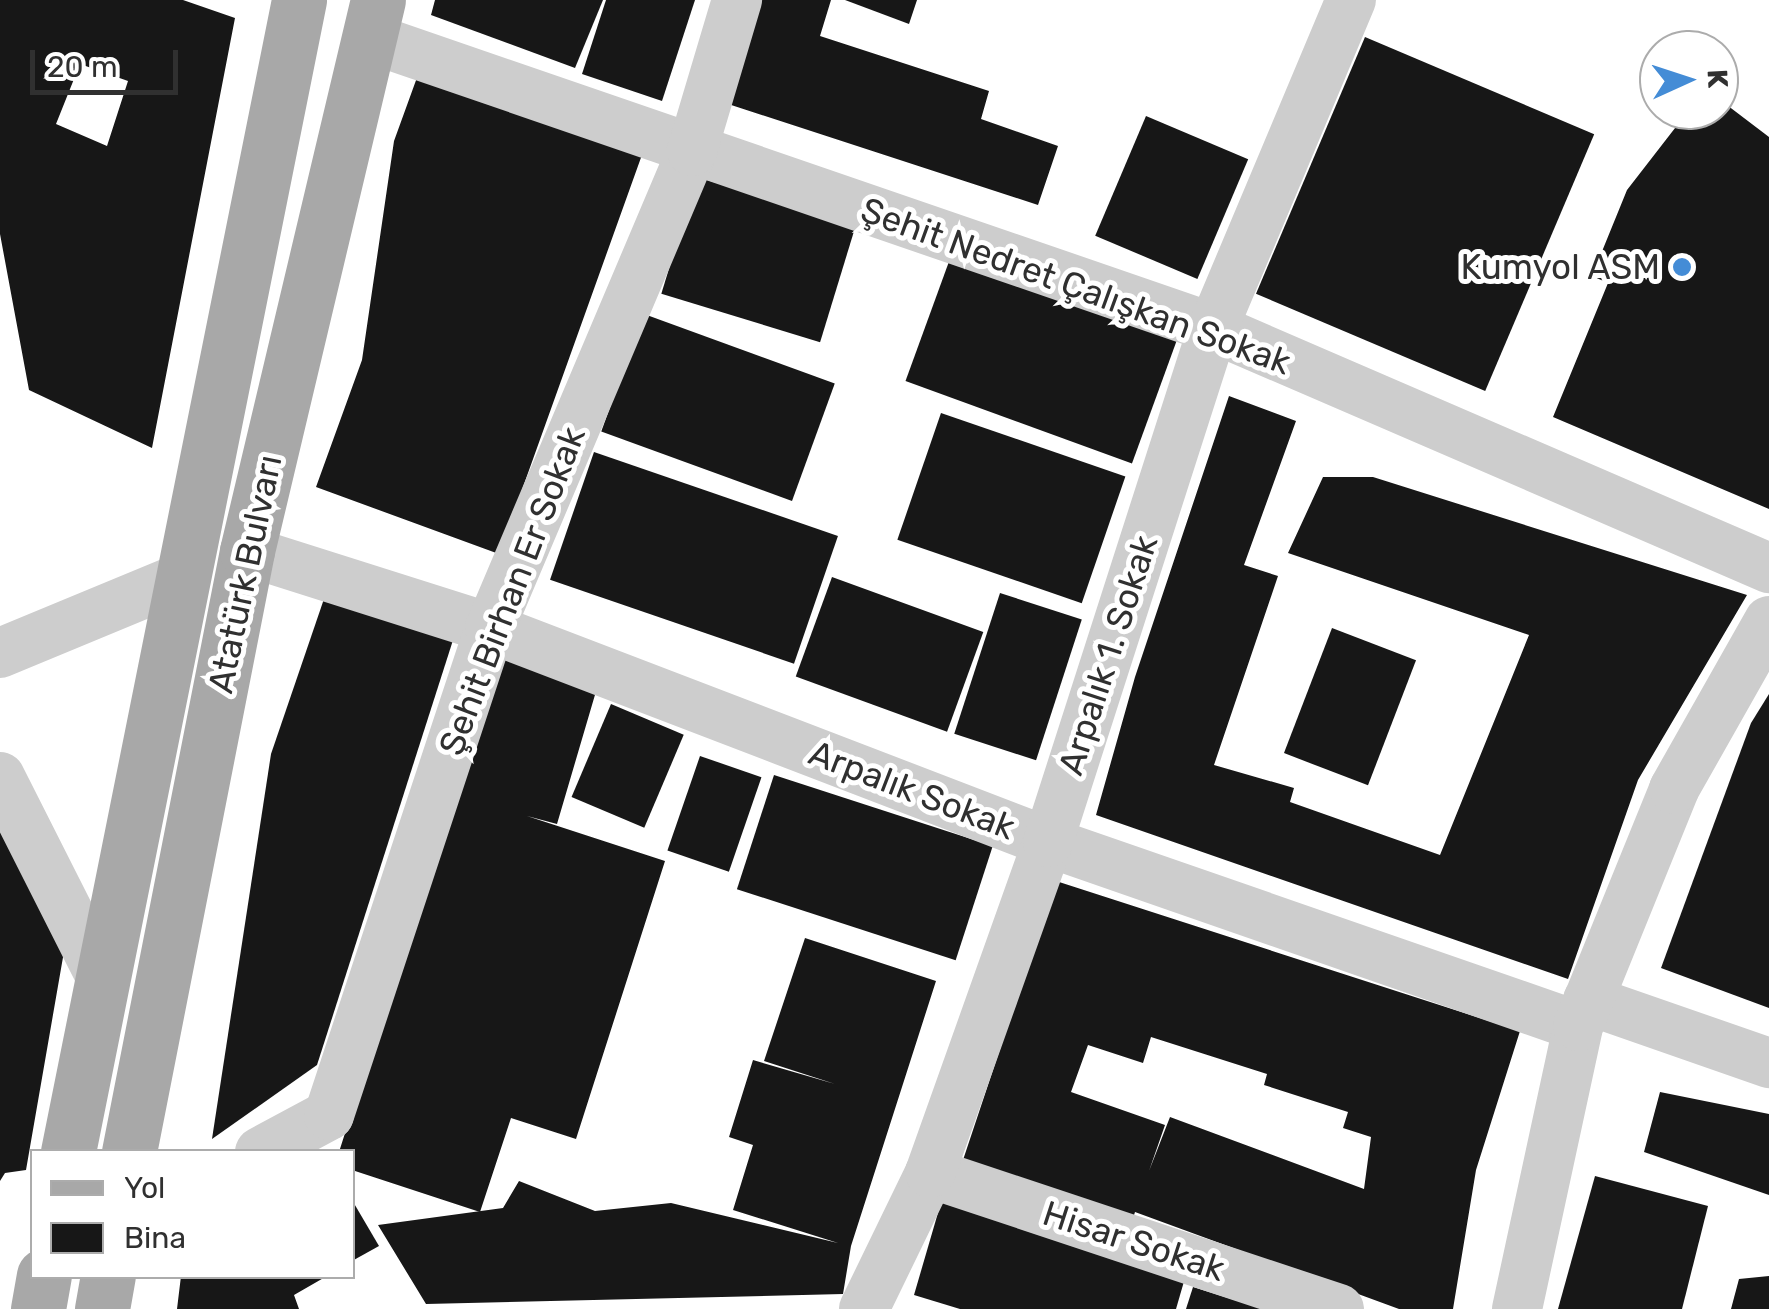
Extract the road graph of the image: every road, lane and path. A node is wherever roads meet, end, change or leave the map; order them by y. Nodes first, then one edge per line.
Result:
1 (299, 0) edge
2 (737, 0) edge
3 (1351, 0) edge
4 (374, 19) edge
5 (692, 151) junction
6 (1212, 328) junction
7 (247, 551) junction
8 (1769, 568) edge
9 (179, 579) junction
10 (1769, 621) edge
11 (490, 628) junction
12 (0, 652) edge
13 (0, 777) edge
14 (1048, 842) junction
15 (102, 980) junction
16 (1583, 1013) junction
17 (1769, 1063) edge
18 (69, 1149) edge
19 (130, 1149) edge
20 (266, 1149) edge
21 (930, 1174) junction
22 (43, 1279) edge
23 (107, 1279) edge
24 (38, 1309) edge
25 (102, 1309) edge
26 (864, 1309) edge
27 (1339, 1309) edge
28 (1517, 1309) edge

1 - 9 main road, Atatürk Bulvarı
2 - 5 street, Şehit Birhan Er Sokak
3 - 6 street, Arpalık 1. Sokak
4 - 5 street, Şehit Nedret Çalışkan Sokak
4 - 7 main road, Atatürk Bulvarı
5 - 6 street, Şehit Nedret Çalışkan Sokak
5 - 11 street, Şehit Birhan Er Sokak
6 - 8 street, Şehit Nedret Çalışkan Sokak
6 - 14 street, Arpalık 1. Sokak
7 - 11 street, Arpalık Sokak
7 - 19 main road, Atatürk Bulvarı
9 - 12 street
9 - 15 main road, Atatürk Bulvarı
10 - 16 street
11 - 14 street, Arpalık Sokak
11 - 20 street, Şehit Birhan Er Sokak
13 - 15 street
14 - 16 street, Arpalık Sokak
14 - 21 street, Arpalık 1. Sokak
15 - 18 main road, Atatürk Bulvarı
16 - 17 street, Arpalık Sokak
16 - 28 street
21 - 26 street, Arpalık 1. Sokak
21 - 27 street, Hisar Sokak
22 - 24 main road
23 - 25 main road

